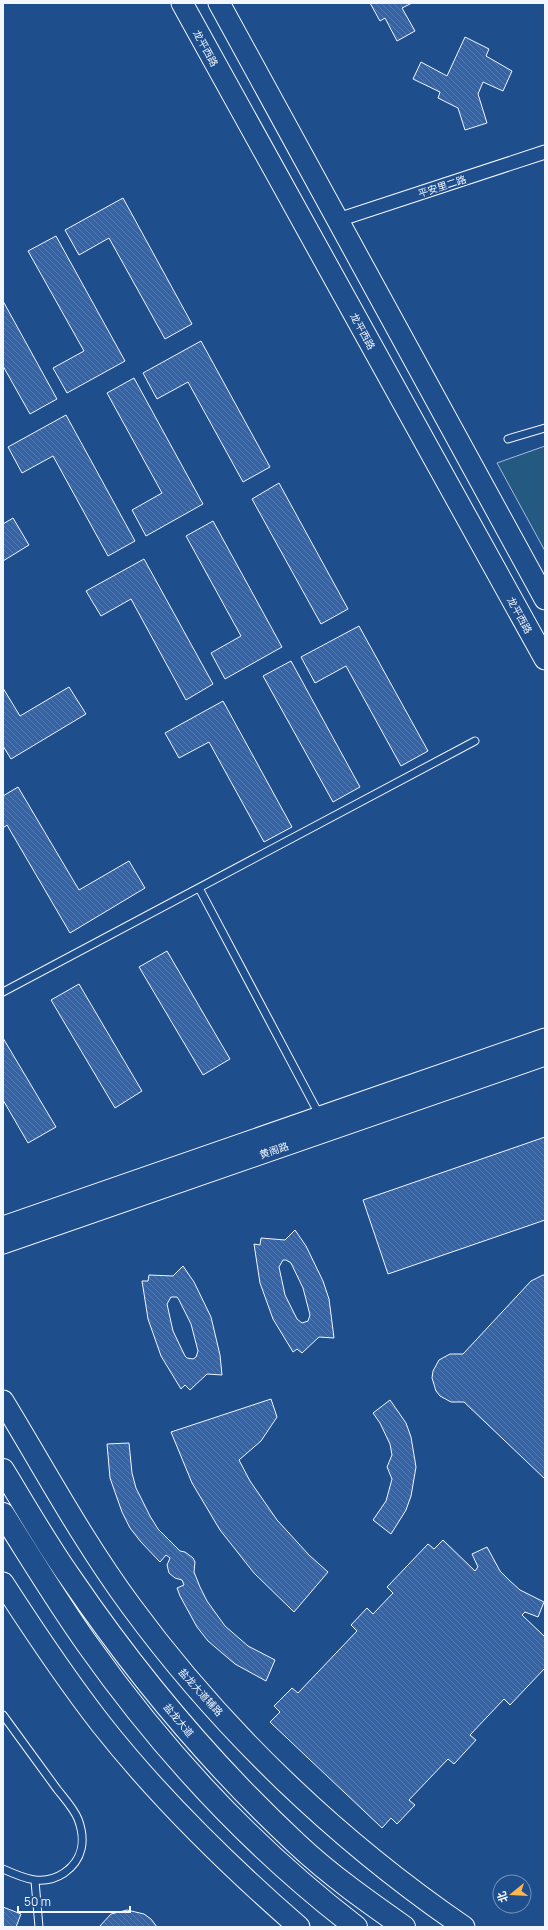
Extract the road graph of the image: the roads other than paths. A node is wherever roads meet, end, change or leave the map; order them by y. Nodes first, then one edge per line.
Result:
1 (182, 3) edge
2 (219, 3) edge
3 (545, 152) edge
4 (338, 220) junction
5 (375, 288) junction
6 (348, 303) junction
7 (545, 428) edge
8 (508, 439) dead end
9 (545, 599) edge
10 (545, 659) edge
11 (475, 742) dead end
12 (199, 888) junction
13 (3, 992) edge
14 (545, 1038) edge
15 (545, 1056) edge
16 (324, 1124) junction
17 (3, 1226) edge
18 (3, 1244) edge
19 (3, 1401) edge
20 (3, 1470) edge
21 (3, 1514) edge
22 (3, 1583) edge
23 (3, 1715) edge
24 (3, 1869) edge
25 (35, 1881) junction
26 (39, 1927) edge
27 (299, 1927) edge
28 (356, 1927) edge
29 (404, 1927) edge
30 (464, 1927) edge

1 - 6 main road, 龙平西路
2 - 4 main road
3 - 4 street, 平安里二路
4 - 5 main road
5 - 6 main road
5 - 9 main road
6 - 10 main road, 龙平西路
7 - 8 lane
11 - 12 lane
12 - 13 lane
12 - 16 lane
14 - 16 main road, 黄阁路
15 - 16 main road, 黄阁路
16 - 17 main road, 黄阁路
16 - 18 main road, 黄阁路
19 - 30 main road, 盐龙大道辅路
20 - 29 highway, 盐龙大道
21 - 28 highway
22 - 27 main road
23 - 25 lane
24 - 25 lane
25 - 26 lane

